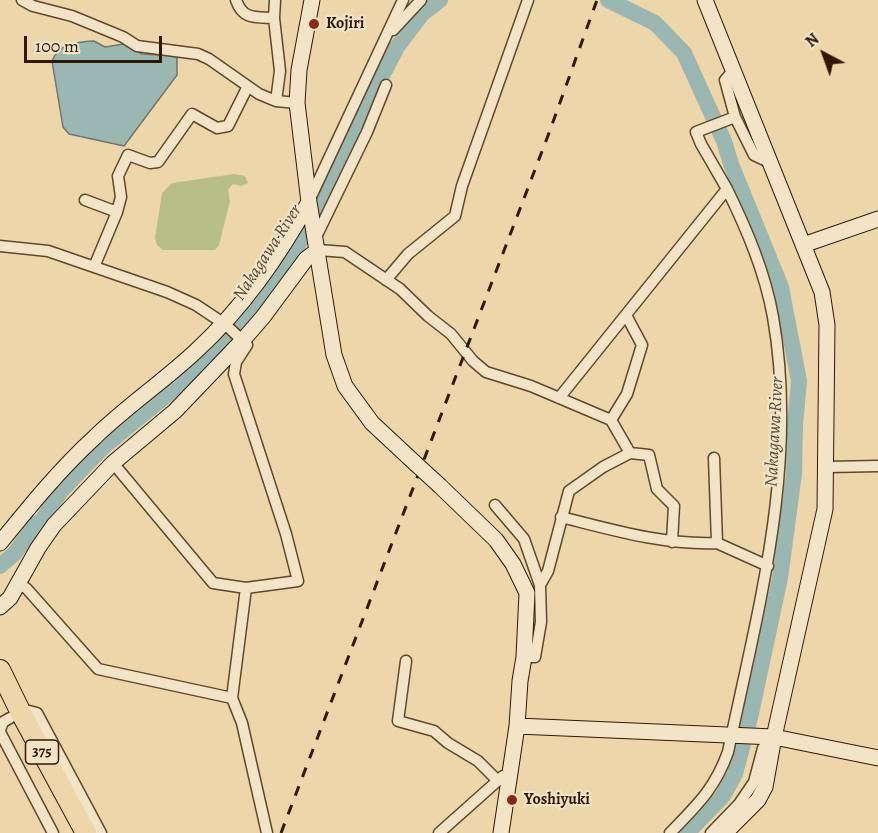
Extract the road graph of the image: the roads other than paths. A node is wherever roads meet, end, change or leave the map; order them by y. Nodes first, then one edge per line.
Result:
1 (21, 0) edge
2 (236, 0) edge
3 (275, 0) edge
4 (312, 0) edge
5 (403, 0) edge
6 (421, 0) edge
7 (528, 0) edge
8 (705, 0) edge
9 (274, 18) junction
10 (390, 30) junction
11 (733, 71) junction
12 (386, 85) dead end
13 (247, 88) junction
14 (276, 101) junction
15 (297, 103) junction
16 (732, 117) junction
17 (771, 163) junction
18 (727, 189) junction
19 (85, 200) dead end
20 (309, 202) junction
21 (117, 212) junction
22 (878, 219) edge
23 (317, 244) junction
24 (803, 245) junction
25 (0, 246) edge
26 (94, 267) junction
27 (386, 280) junction
28 (626, 315) junction
29 (225, 325) junction
30 (241, 338) junction
31 (559, 398) junction
32 (611, 420) junction
33 (630, 453) junction
34 (714, 458) dead end
35 (113, 463) junction
36 (827, 466) junction
37 (878, 466) edge
38 (495, 505) dead end
39 (561, 517) junction
40 (672, 542) junction
41 (0, 543) edge
42 (717, 543) junction
43 (768, 566) junction
44 (19, 583) junction
45 (540, 585) junction
46 (246, 588) junction
47 (0, 607) edge
48 (524, 657) junction
49 (406, 661) dead end
50 (0, 670) edge
51 (0, 698) edge
52 (232, 698) junction
53 (8, 723) edge
54 (518, 726) junction
55 (733, 736) junction
56 (766, 737) junction
57 (878, 758) edge
58 (510, 771) junction
59 (498, 781) junction
60 (53, 833) edge
61 (73, 833) edge
62 (86, 833) edge
63 (101, 833) edge
64 (267, 833) edge
65 (439, 833) edge
66 (501, 833) edge
67 (670, 833) edge
68 (711, 833) edge
69 (725, 833) edge

1 - 13 street
2 - 9 street
3 - 9 street
4 - 15 street
5 - 10 street
6 - 10 street
7 - 27 street
8 - 11 street
9 - 14 street
10 - 20 street
11 - 16 street
11 - 17 street
12 - 23 street
13 - 14 street
13 - 21 street
14 - 15 street
15 - 20 street
16 - 17 street
16 - 18 street
17 - 24 street
18 - 28 street
18 - 43 street
19 - 21 street
20 - 23 street
20 - 29 street
21 - 26 street
22 - 24 street
23 - 27 street
23 - 30 street
23 - 48 street, bridge
24 - 36 street
25 - 26 street
26 - 29 street
27 - 31 street
28 - 31 street
28 - 32 street
29 - 30 street
29 - 41 street
30 - 35 street
30 - 46 street
31 - 32 street
32 - 33 street
33 - 39 street
33 - 40 street
34 - 42 street
35 - 44 street
35 - 46 street
36 - 37 street
36 - 56 street
38 - 45 street
39 - 40 street
39 - 45 street
40 - 42 street
42 - 43 street
43 - 55 street
44 - 47 street
44 - 52 street
45 - 48 street
46 - 52 street
48 - 54 street
49 - 59 street
50 - 53 highway, 375
51 - 53 highway, 375
52 - 64 street
53 - 60 street
53 - 61 highway, 375
53 - 62 highway, 375
53 - 63 street
54 - 55 street
54 - 58 street
55 - 56 street
55 - 67 street
56 - 57 street
56 - 68 street
56 - 69 street
58 - 59 street
58 - 66 street
59 - 65 street

